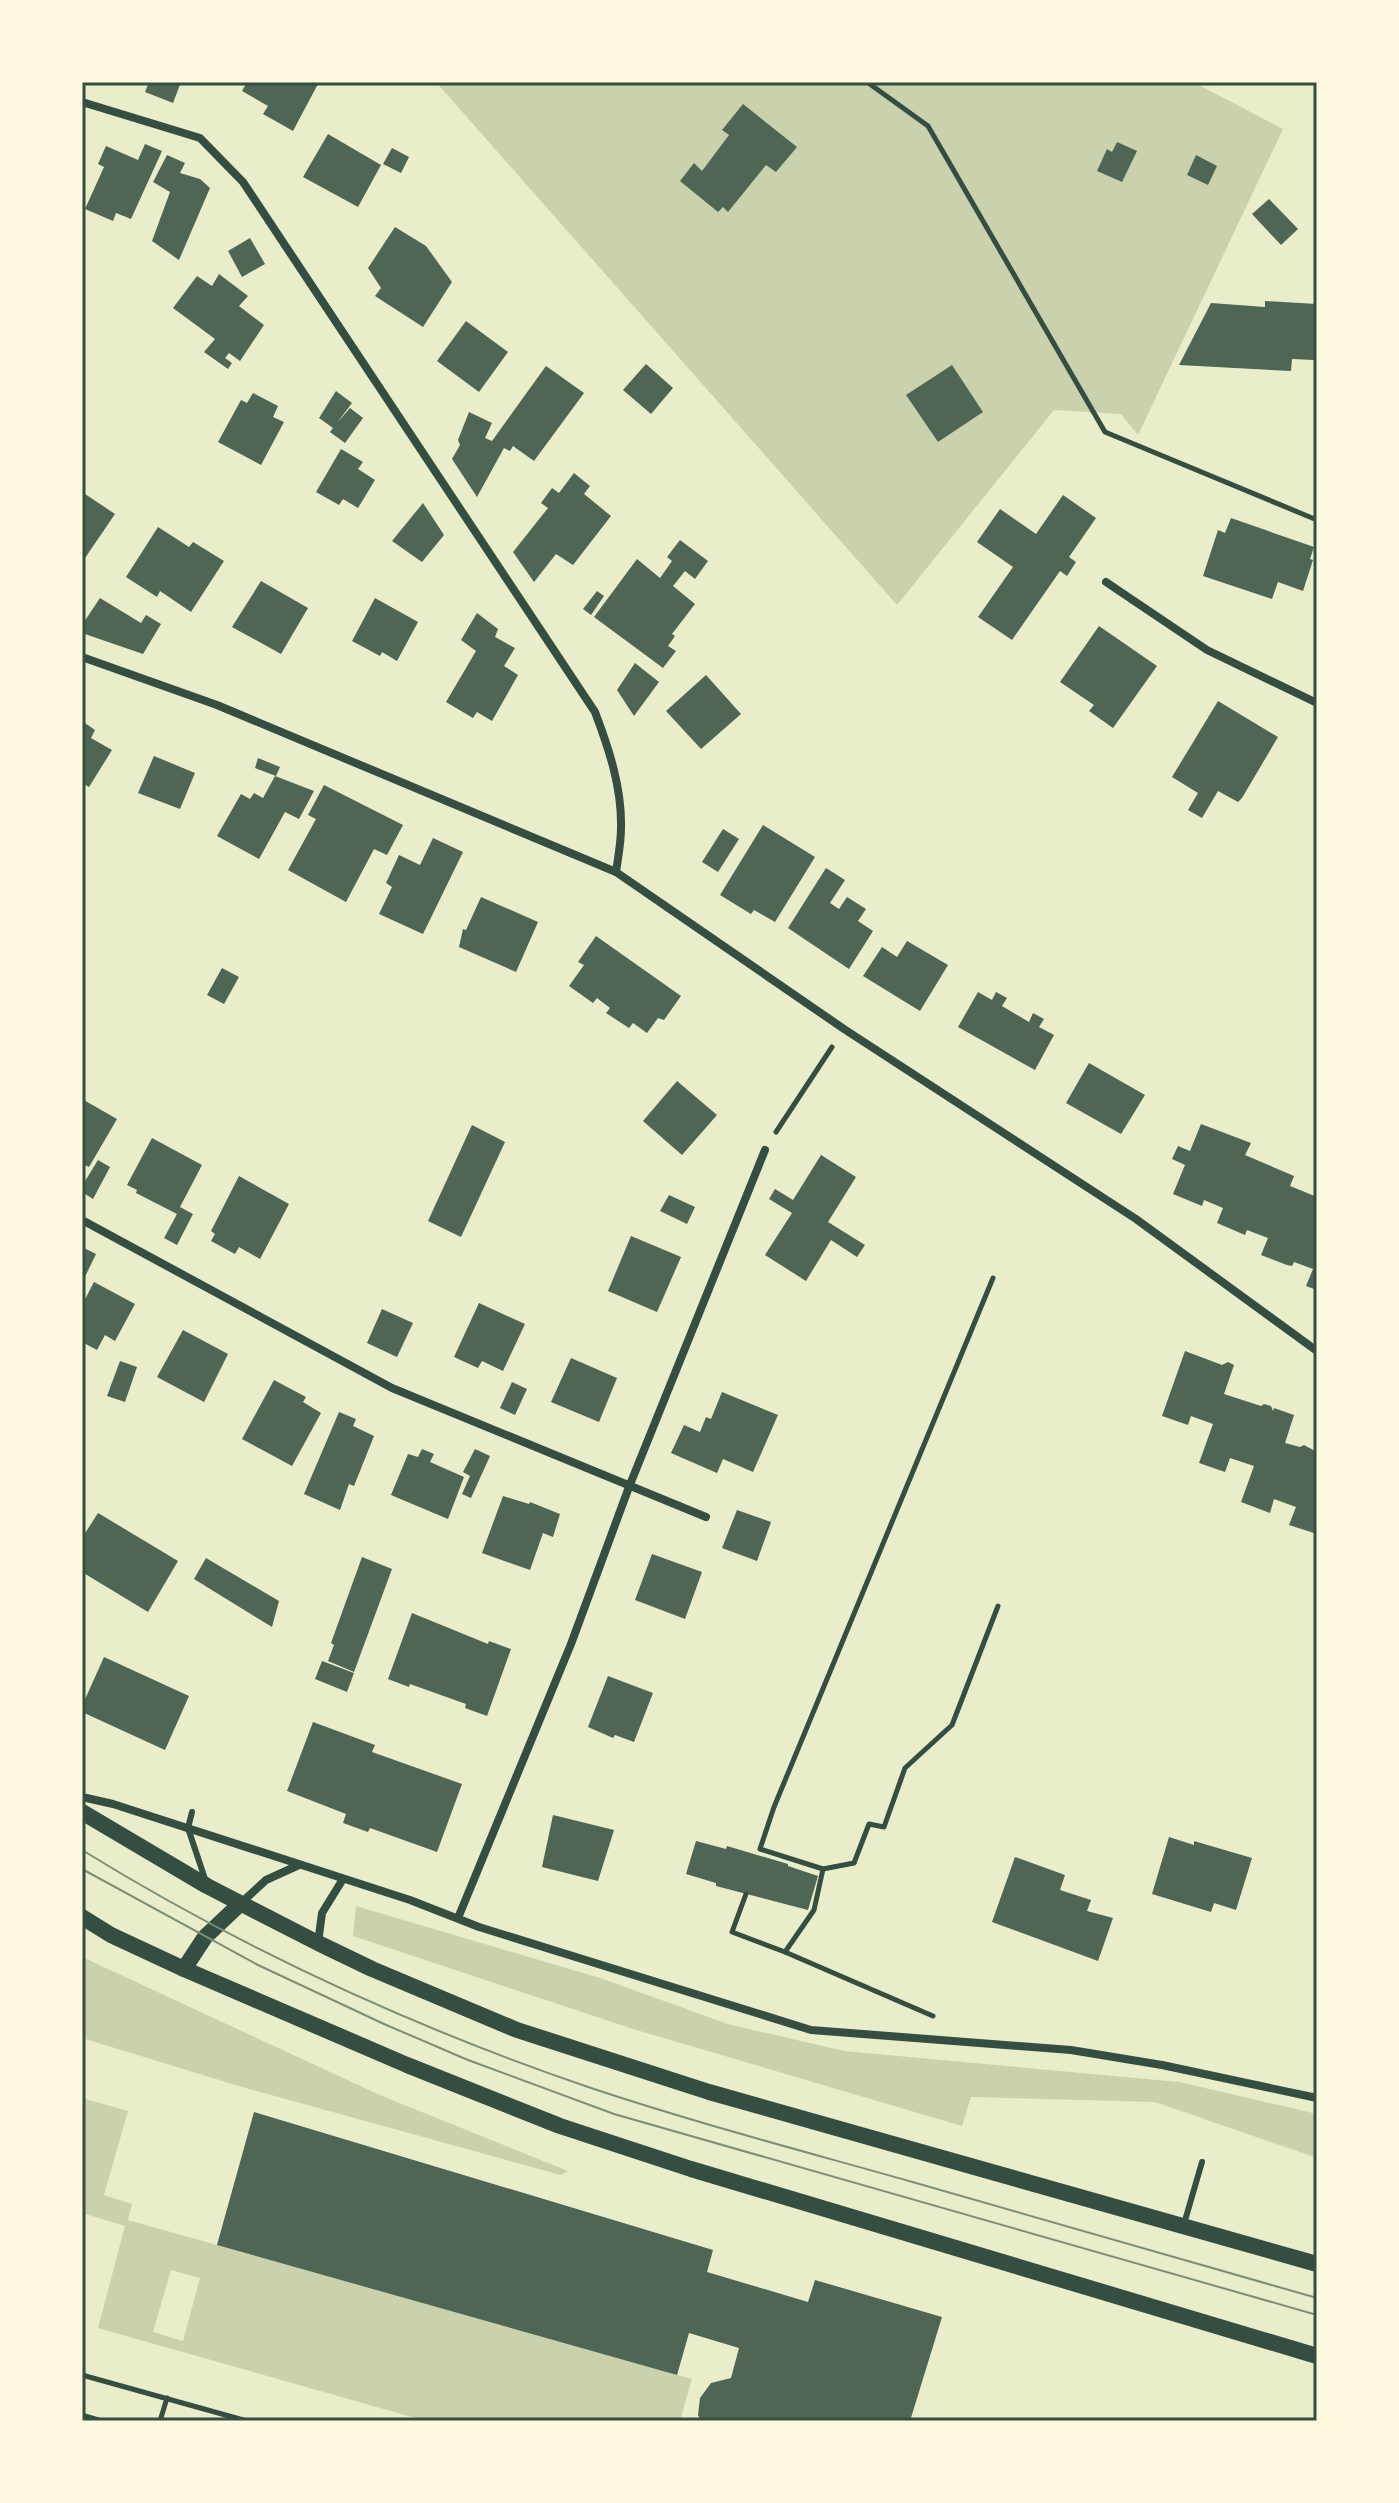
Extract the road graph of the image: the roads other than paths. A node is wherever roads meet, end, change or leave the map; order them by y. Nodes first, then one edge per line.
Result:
1 (82, 102) edge
2 (1106, 582) dead end
3 (82, 657) edge
4 (1317, 703) edge
5 (616, 872) junction
6 (765, 1150) road end
7 (82, 1220) edge
8 (1317, 1351) edge
9 (629, 1487) junction
10 (706, 1517) dead end
11 (82, 1797) edge
12 (82, 1812) edge
13 (192, 1812) dead end
14 (188, 1828) junction
15 (300, 1865) junction
16 (343, 1879) junction
17 (207, 1886) junction
18 (240, 1904) junction
19 (82, 1917) edge
20 (458, 1918) junction
21 (318, 1943) junction
22 (184, 1969) junction
23 (1317, 2098) edge
24 (1202, 2162) dead end
25 (1182, 2228) junction
26 (1317, 2264) edge
27 (1317, 2356) edge
28 (82, 2416) edge
29 (99, 2421) edge

1 - 5 street
2 - 4 street
3 - 5 street
5 - 8 street
6 - 9 street
7 - 9 street
9 - 10 street
9 - 20 street
11 - 14 street
12 - 17 main road
13 - 14 lane
14 - 15 street
14 - 17 lane
15 - 16 street
15 - 18 street
16 - 20 street
16 - 21 street
17 - 18 main road
18 - 21 main road
18 - 22 main road
19 - 22 main road
20 - 23 street
21 - 25 main road
22 - 27 main road
24 - 25 lane
25 - 26 main road
28 - 29 street

